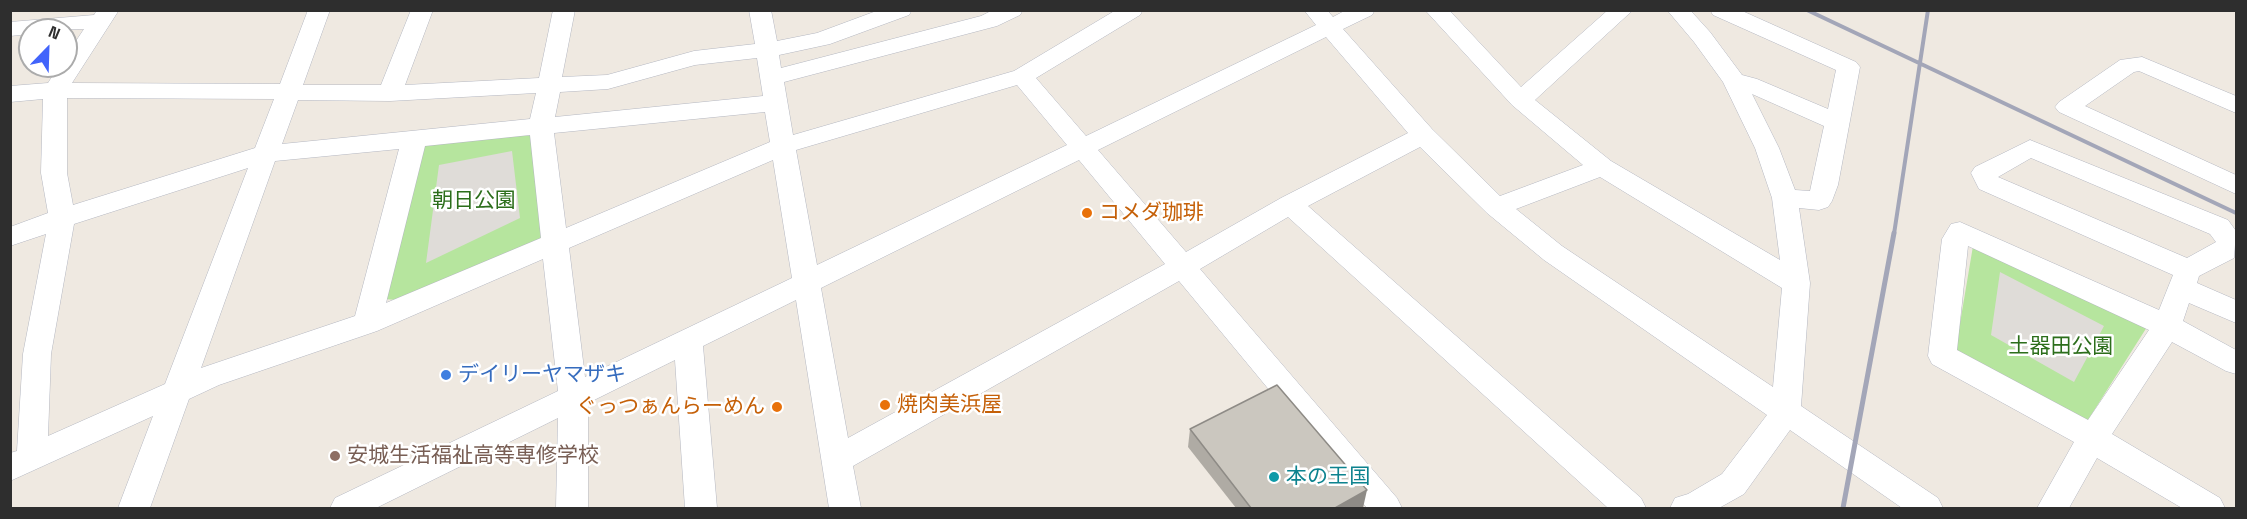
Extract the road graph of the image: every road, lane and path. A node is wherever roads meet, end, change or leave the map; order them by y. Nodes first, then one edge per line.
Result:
1 (319, 10) edge
2 (422, 10) edge
3 (564, 10) edge
4 (760, 10) edge
5 (901, 10) edge
6 (1012, 10) edge
7 (1132, 10) edge
8 (1364, 10) edge
9 (1437, 10) edge
10 (1622, 10) edge
11 (1678, 10) edge
12 (1721, 10) edge
13 (104, 16) edge
14 (1322, 19) edge
15 (10, 29) edge
16 (768, 50) junction
17 (1022, 76) junction
18 (1734, 81) junction
19 (549, 84) junction
20 (55, 90) junction
21 (288, 91) junction
22 (773, 91) junction
23 (390, 93) junction
24 (10, 94) edge
25 (1520, 100) junction
26 (2235, 103) edge
27 (1837, 122) junction
28 (541, 127) junction
29 (1423, 135) junction
30 (414, 139) junction
31 (783, 146) junction
32 (1085, 148) junction
33 (265, 154) junction
34 (1602, 167) junction
35 (2236, 186) edge
36 (1785, 198) junction
37 (1290, 204) junction
38 (1496, 207) junction
39 (62, 219) junction
40 (10, 237) edge
41 (555, 243) junction
42 (2231, 253) edge
43 (1182, 267) junction
44 (2185, 279) junction
45 (1796, 283) junction
46 (806, 284) junction
47 (2236, 312) edge
48 (367, 323) junction
49 (2167, 326) junction
50 (688, 339) junction
51 (2236, 363) edge
52 (176, 393) junction
53 (573, 396) junction
54 (1786, 412) junction
55 (2093, 437) junction
56 (837, 460) junction
57 (21, 462) edge
58 (134, 508) edge
59 (346, 508) edge
60 (572, 508) edge
61 (701, 508) edge
62 (845, 508) edge
63 (1386, 508) edge
64 (1630, 508) edge
65 (1686, 508) edge
66 (1927, 508) edge
67 (2052, 508) edge
68 (2209, 508) edge

1 - 21 street
2 - 23 street
3 - 19 street
4 - 16 street
5 - 16 street
6 - 22 street
7 - 17 street
8 - 14 street
9 - 25 street
10 - 25 street
11 - 18 street
12 - 27 street
13 - 15 street
13 - 20 street
14 - 29 street
14 - 32 street
16 - 19 street
16 - 22 street
17 - 31 street
17 - 32 street
18 - 27 street
18 - 36 street
19 - 23 street
19 - 28 street
20 - 21 street
20 - 24 street
20 - 39 street
21 - 23 street
21 - 33 street
22 - 28 street
22 - 31 street
25 - 34 street
26 - 35 street
27 - 36 street
28 - 30 street
28 - 41 street
29 - 37 street
29 - 38 street
30 - 33 street
30 - 48 street
31 - 41 street
31 - 46 street
32 - 43 street
32 - 46 street
33 - 39 street
33 - 52 street
34 - 38 street
34 - 45 street
36 - 45 street
37 - 43 street
37 - 64 street
38 - 54 street
39 - 40 street
39 - 57 street
41 - 48 street
41 - 53 street
42 - 44 street
42 - 44 street
43 - 56 street
43 - 63 street
44 - 47 street
44 - 49 street
45 - 54 street
46 - 50 street
46 - 56 street
48 - 52 street
49 - 51 street
49 - 55 street
49 - 55 street
50 - 53 street
50 - 61 street
52 - 57 street
52 - 58 street
53 - 59 street
53 - 60 street
54 - 65 street
54 - 66 street
55 - 67 street
55 - 68 street
56 - 62 street

